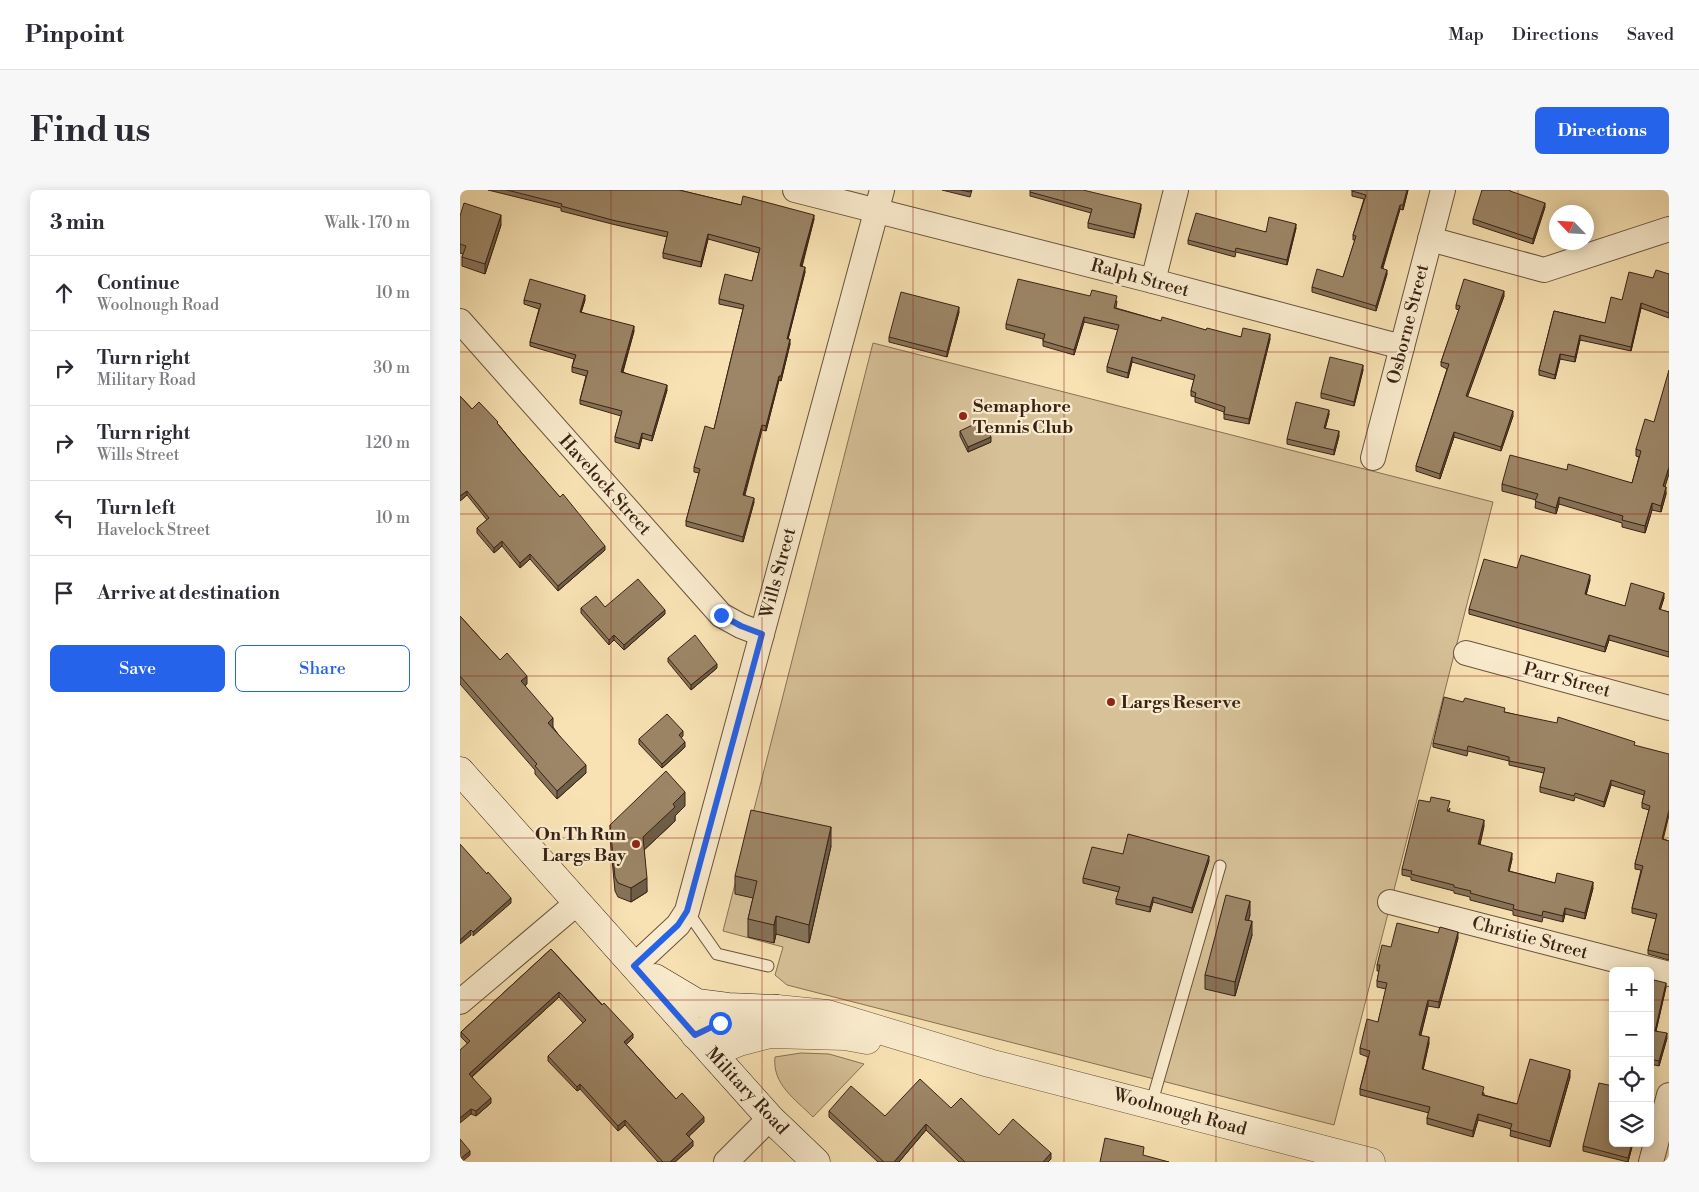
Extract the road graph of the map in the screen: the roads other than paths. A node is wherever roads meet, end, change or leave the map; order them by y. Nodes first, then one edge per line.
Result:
1 (795, 190) edge
2 (1176, 190) edge
3 (1443, 190) edge
4 (879, 200) edge
5 (1669, 229) edge
6 (1430, 239) junction
7 (1153, 281) junction
8 (460, 321) edge
9 (1402, 347) junction
10 (1374, 458) dead end
11 (762, 634) junction
12 (1466, 653) dead end
13 (1669, 708) edge
14 (460, 771) edge
15 (1220, 866) dead end
16 (1390, 902) dead end
17 (577, 904) junction
18 (687, 911) junction
19 (634, 966) junction
20 (768, 966) dead end
21 (1669, 974) edge
22 (460, 1002) edge
23 (777, 1009) junction
24 (704, 1044) junction
25 (988, 1063) junction
26 (1669, 1095) edge
27 (1151, 1104) junction
28 (770, 1118) junction
29 (726, 1162) edge
30 (816, 1162) edge
31 (1370, 1162) edge
32 (1651, 1162) edge

1 - 4 street, Ralph Street
2 - 7 street
3 - 6 street, Osborne Street
4 - 7 street, Ralph Street
4 - 11 street, Wills Street
5 - 6 street
6 - 9 street, Osborne Street
7 - 9 street, Ralph Street
8 - 11 street, Havelock Street
9 - 10 street, Osborne Street
11 - 18 street, Wills Street
12 - 13 street, Parr Street
14 - 17 street, Military Road
15 - 27 lane
16 - 21 street, Christie Street
17 - 19 street, Military Road
17 - 22 street
18 - 19 street, Wills Street
18 - 20 lane
19 - 23 street
19 - 24 street, Military Road
23 - 24 street, Woolnough Road
23 - 25 street, Woolnough Road
24 - 25 street, Woolnough Road
24 - 28 street, Military Road
25 - 27 street, Woolnough Road
26 - 32 street
27 - 31 street, Woolnough Road
28 - 29 street
28 - 30 street, Military Road

